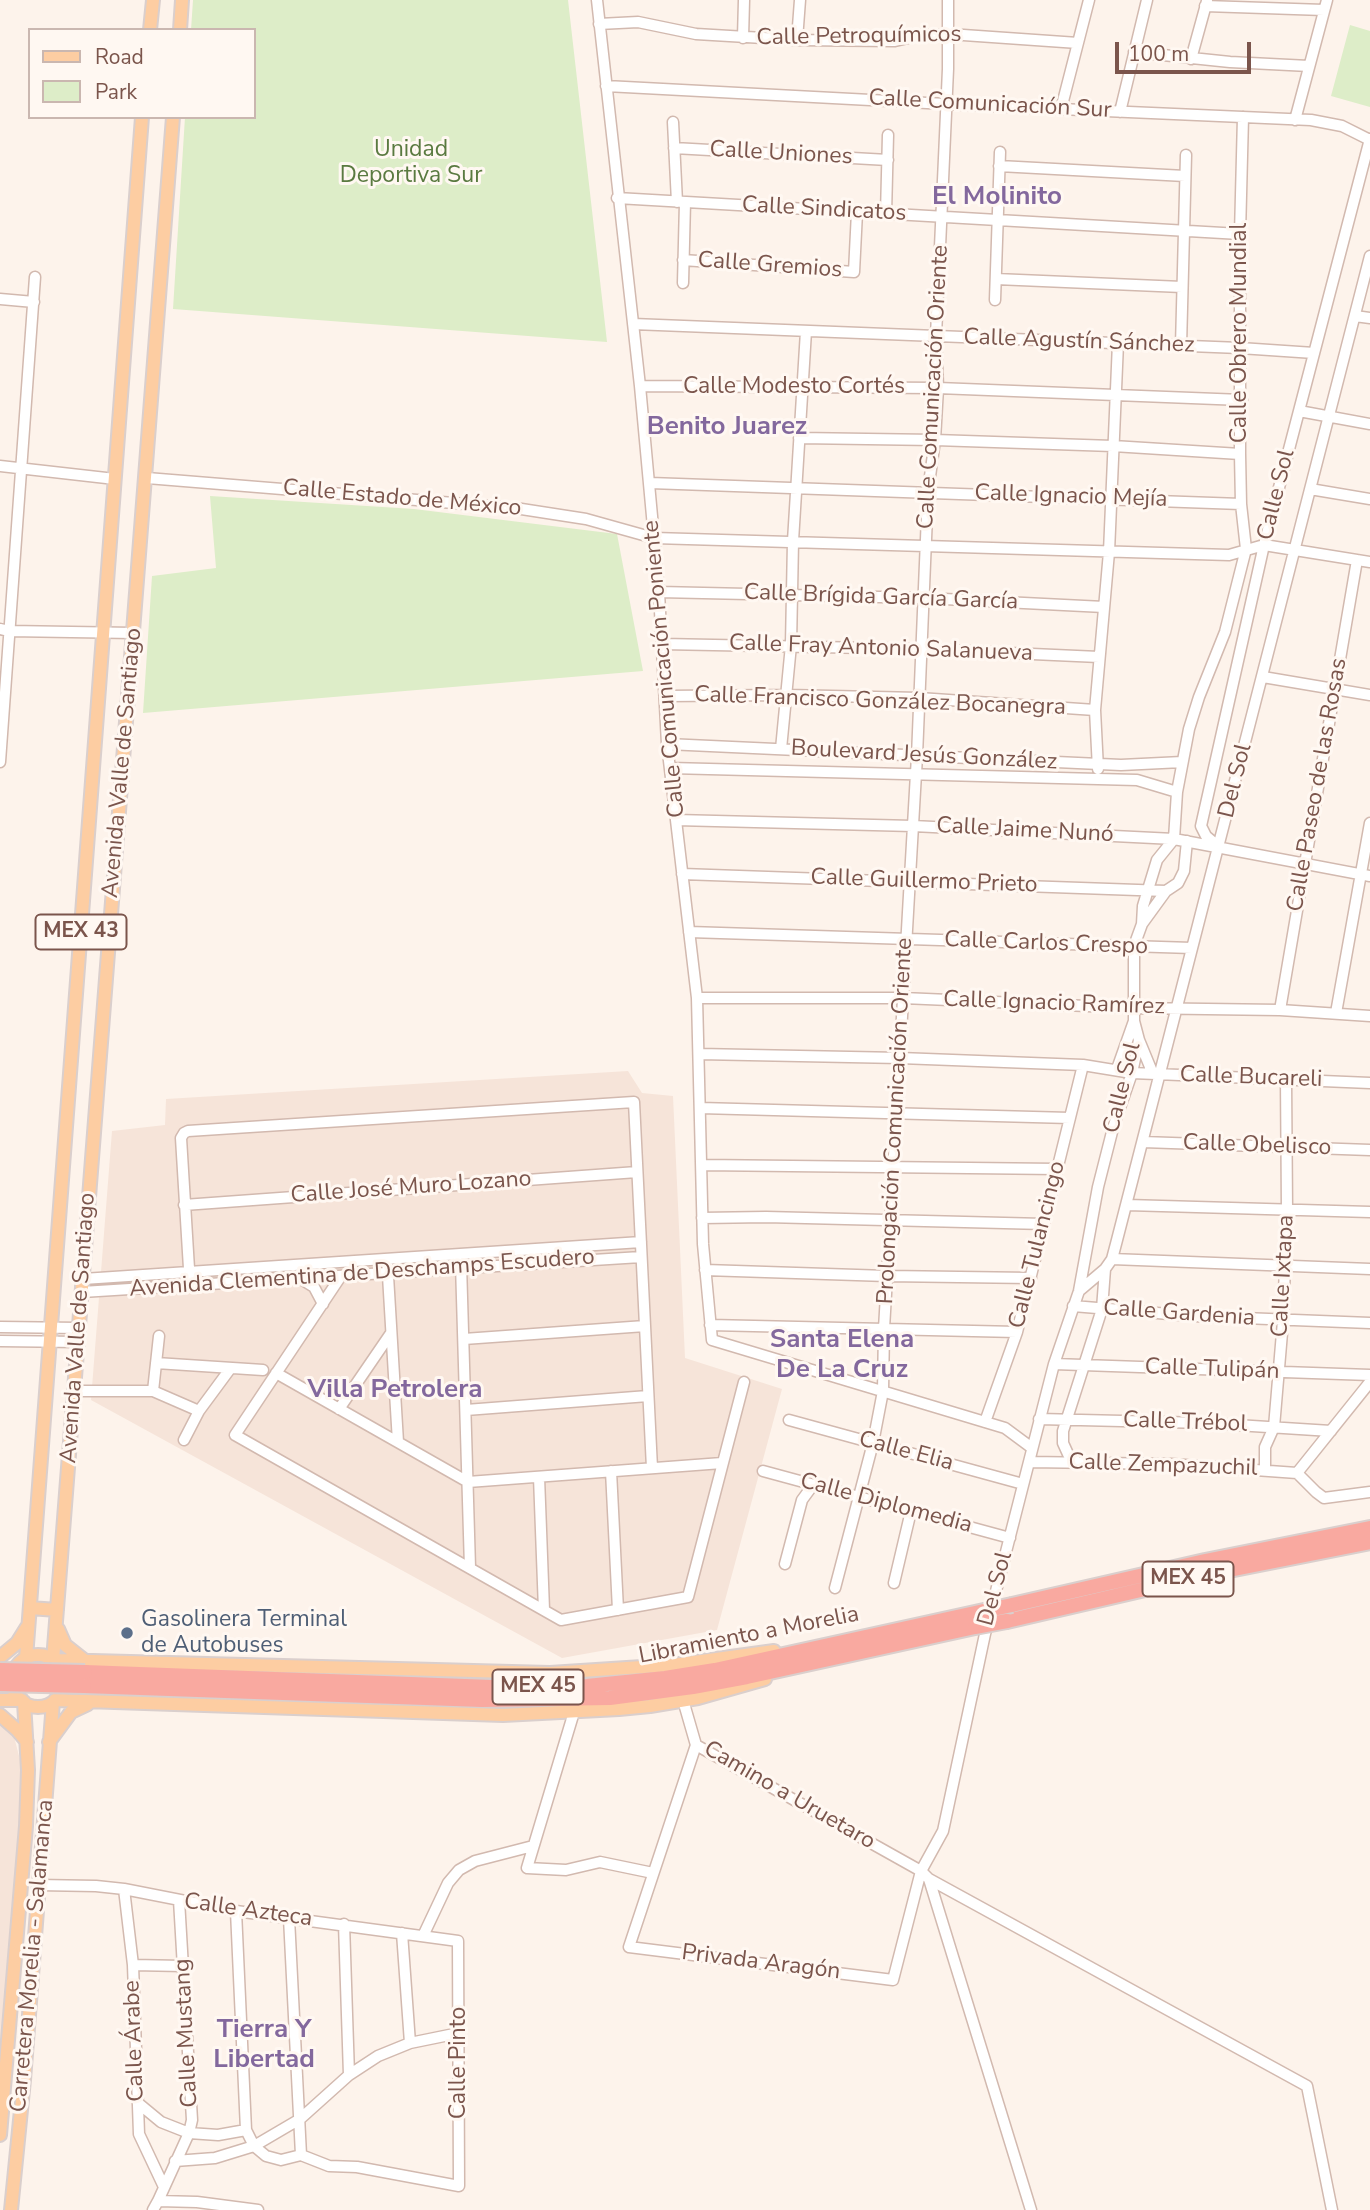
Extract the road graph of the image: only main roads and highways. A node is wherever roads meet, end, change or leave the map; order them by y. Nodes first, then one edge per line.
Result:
1 (153, 0) edge
2 (182, 0) edge
3 (150, 28) edge
4 (180, 28) edge
5 (142, 119) edge
6 (173, 119) edge
7 (1370, 1528) edge
8 (1370, 1542) edge
9 (30, 1612) junction
10 (57, 1615) junction
11 (0, 1658) edge
12 (832, 1658) junction
13 (25, 1659) junction
14 (54, 1660) junction
15 (0, 1670) edge
16 (86, 1673) junction
17 (0, 1684) edge
18 (0, 1700) edge
19 (23, 1701) junction
20 (54, 1701) junction
21 (95, 1702) junction
22 (0, 1715) edge
23 (27, 1742) junction
24 (49, 1742) junction
25 (24, 2080) junction
26 (1, 2104) edge
27 (0, 2127) edge
28 (10, 2210) edge

1 - 3 main road
2 - 4 main road
5 - 9 main road, Avenida Valle de Santiago / MEX 43
6 - 10 main road, Avenida Valle de Santiago / MEX 43
7 - 16 highway, Libramiento a Morelia / MEX 45, bridge
8 - 12 highway, Libramiento a Morelia / MEX 45, bridge
9 - 10 main road
9 - 11 main road
9 - 13 main road, Avenida Valle de Santiago / MEX 43
10 - 14 main road, Avenida Valle de Santiago / MEX 43
10 - 16 main road
11 - 13 main road
12 - 16 highway, Libramiento a Morelia / MEX 45
12 - 21 main road
13 - 14 main road
13 - 19 main road, MEX 43
14 - 16 main road
14 - 20 main road, MEX 43
15 - 16 highway, Libramiento a Morelia / MEX 45, bridge
16 - 17 highway, Libramiento a Morelia / MEX 45, bridge
18 - 19 main road
19 - 20 main road
19 - 23 main road, Carretera Morelia - Salamanca / MEX 43
20 - 21 main road
20 - 24 main road, Carretera Morelia - Salamanca / MEX 43
21 - 24 main road
22 - 23 main road
23 - 26 main road, Carretera Morelia - Salamanca / MEX 43
24 - 25 main road, Carretera Morelia - Salamanca / MEX 43
25 - 27 main road
25 - 28 main road, Carretera Morelia - Salamanca / MEX 43
26 - 27 main road, Carretera Morelia - Salamanca / MEX 43

